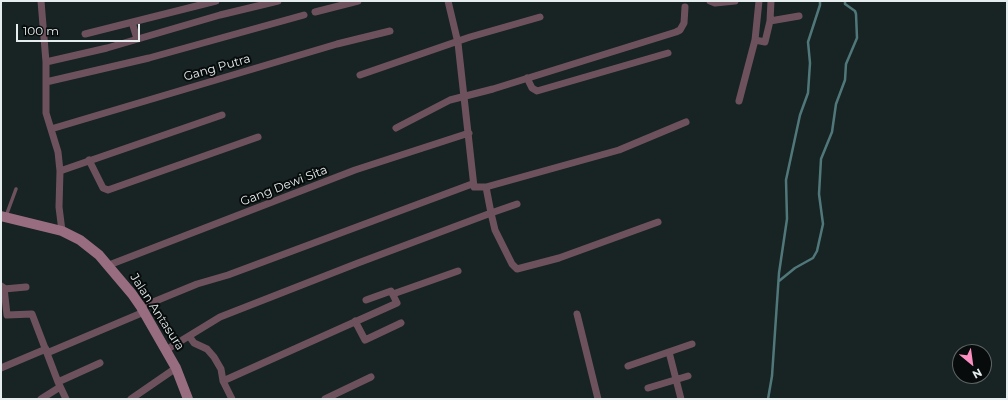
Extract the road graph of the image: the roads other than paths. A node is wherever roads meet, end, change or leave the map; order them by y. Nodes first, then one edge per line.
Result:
1 (41, 1) edge
2 (216, 1) edge
3 (278, 1) edge
4 (358, 1) edge
5 (448, 1) edge
6 (710, 1) edge
7 (735, 1) edge
8 (759, 1) edge
9 (771, 1) edge
10 (685, 7) dead end
11 (315, 12) dead end
12 (220, 15) junction
13 (304, 15) dead end
14 (799, 16) dead end
15 (540, 17) dead end
16 (770, 21) junction
17 (132, 22) junction
18 (390, 31) dead end
19 (85, 34) dead end
20 (137, 39) junction
21 (755, 40) junction
22 (458, 43) junction
23 (668, 53) dead end
24 (46, 62) junction
25 (360, 75) dead end
26 (527, 78) junction
27 (46, 82) junction
28 (465, 96) junction
29 (740, 101) dead end
30 (222, 115) dead end
31 (686, 122) dead end
32 (396, 128) dead end
33 (51, 129) junction
34 (469, 133) junction
35 (258, 137) dead end
36 (89, 160) junction
37 (60, 171) junction
38 (472, 184) junction
39 (486, 188) junction
40 (16, 190) dead end
41 (516, 204) dead end
42 (491, 213) junction
43 (3, 217) edge
44 (658, 222) dead end
45 (62, 231) junction
46 (109, 265) junction
47 (458, 271) dead end
48 (26, 287) dead end
49 (3, 292) edge
50 (393, 294) junction
51 (366, 300) dead end
52 (142, 310) junction
53 (577, 314) dead end
54 (355, 322) junction
55 (401, 323) dead end
56 (189, 336) junction
57 (692, 344) dead end
58 (166, 350) junction
59 (46, 351) junction
60 (669, 352) junction
61 (100, 362) dead end
62 (628, 366) dead end
63 (1, 368) edge
64 (176, 368) junction
65 (688, 376) dead end
66 (371, 377) dead end
67 (676, 379) junction
68 (223, 381) junction
69 (59, 385) junction
70 (648, 388) dead end
71 (41, 399) edge
72 (66, 399) edge
73 (131, 399) edge
74 (188, 399) edge
75 (232, 399) edge
76 (325, 399) edge
77 (598, 399) edge
78 (681, 399) edge

1 - 24 street
2 - 12 street
2 - 17 street
3 - 12 street
4 - 11 street
5 - 22 street
6 - 7 street
8 - 21 street
9 - 16 street
10 - 26 street
12 - 20 street
13 - 27 street
14 - 16 street
15 - 22 street
16 - 21 street
17 - 19 street
17 - 20 street
18 - 33 street, Gang Putra
20 - 24 street
21 - 29 street
22 - 25 street
22 - 28 street
23 - 26 street
24 - 27 street
26 - 28 street
27 - 33 street
28 - 32 street
28 - 34 street
30 - 36 street
31 - 39 street
33 - 37 street
34 - 38 street
34 - 46 street, Gang Dewi Sita
35 - 36 street
36 - 37 street
37 - 45 street
38 - 39 street
38 - 52 street
39 - 42 street
40 - 43 lane
41 - 42 street
42 - 44 street
42 - 56 street
43 - 45 main road, Jalan Antasura
45 - 46 main road, Jalan Antasura
46 - 52 main road, Jalan Antasura
47 - 50 street
48 - 49 street
49 - 59 street
50 - 51 street
50 - 54 street
52 - 58 main road, Jalan Antasura
52 - 59 street
53 - 77 street
54 - 55 street
54 - 68 street
56 - 58 street
56 - 68 street
57 - 60 street
58 - 64 main road, Jalan Antasura
59 - 63 street
59 - 69 street
60 - 62 street
60 - 67 street
61 - 69 street
64 - 73 street
64 - 74 main road, Jalan Antasura
65 - 67 street
66 - 76 street
67 - 70 street
67 - 78 street
68 - 75 street
69 - 71 street
69 - 72 street

